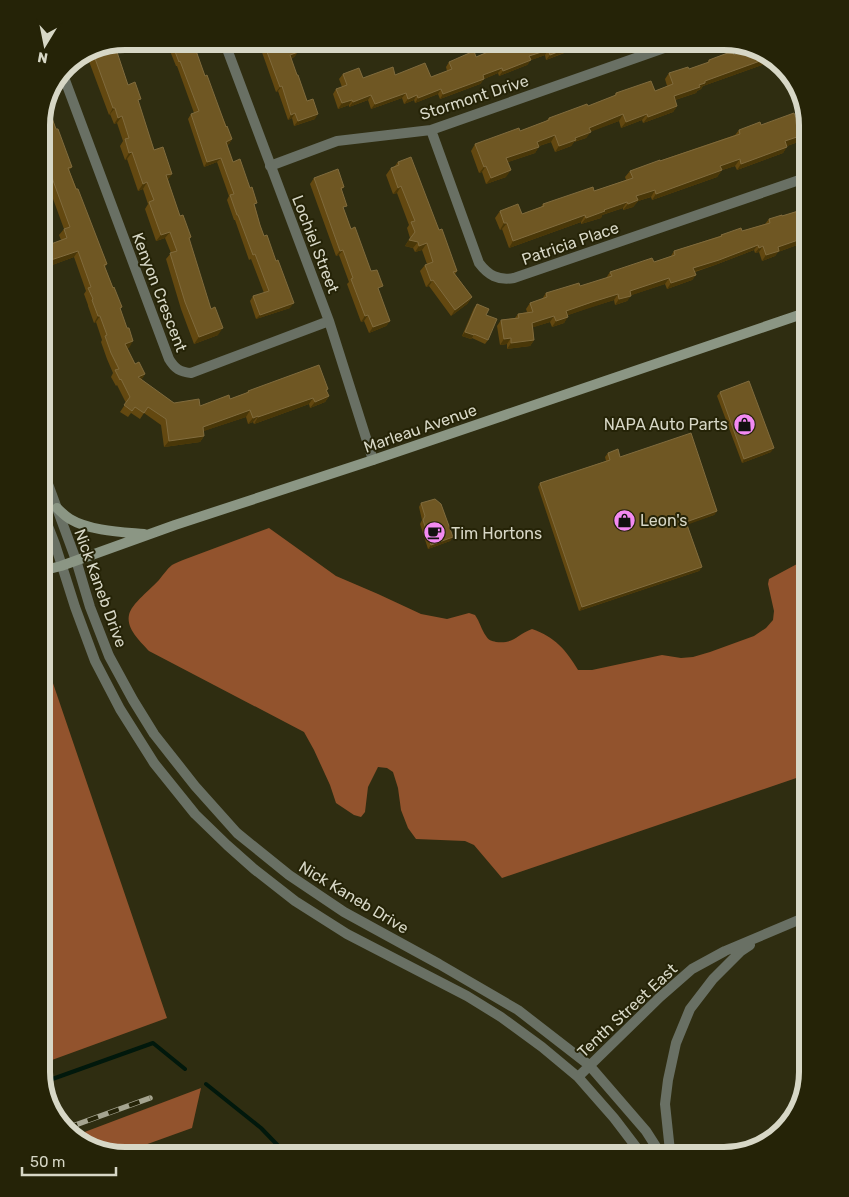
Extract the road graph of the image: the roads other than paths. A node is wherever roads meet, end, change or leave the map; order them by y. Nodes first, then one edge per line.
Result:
1 (227, 50) edge
2 (658, 50) edge
3 (65, 79) edge
4 (431, 130) junction
5 (270, 166) junction
6 (799, 180) edge
7 (799, 315) edge
8 (329, 321) junction
9 (373, 460) junction
10 (50, 489) edge
11 (57, 508) junction
12 (50, 531) edge
13 (148, 535) junction
14 (76, 560) junction
15 (61, 566) junction
16 (50, 569) edge
17 (799, 920) edge
18 (776, 930) junction
19 (589, 1065) junction
20 (578, 1077) junction
21 (636, 1147) edge
22 (656, 1147) edge
23 (670, 1147) edge

1 - 5 street, Lochiel Street
2 - 4 street, Stormont Drive
3 - 8 street, Kenyon Crescent
4 - 5 street, Stormont Drive
4 - 6 street, Patricia Place
5 - 8 street, Lochiel Street
7 - 9 main road, Marleau Avenue
8 - 9 street, Lochiel Street
9 - 13 main road, Marleau Avenue
10 - 11 street, Nick Kaneb Drive
11 - 13 main road
11 - 14 street, Nick Kaneb Drive
12 - 15 street, Nick Kaneb Drive
13 - 14 main road, Marleau Avenue
14 - 15 main road, Marleau Avenue
14 - 19 street, Nick Kaneb Drive
15 - 16 main road, Marleau Avenue
15 - 20 street, Nick Kaneb Drive
17 - 18 street, Tenth Street East
18 - 19 street, Tenth Street East
18 - 23 street
19 - 20 street, Tenth Street East
19 - 22 street, Nick Kaneb Drive
20 - 21 street, Nick Kaneb Drive

